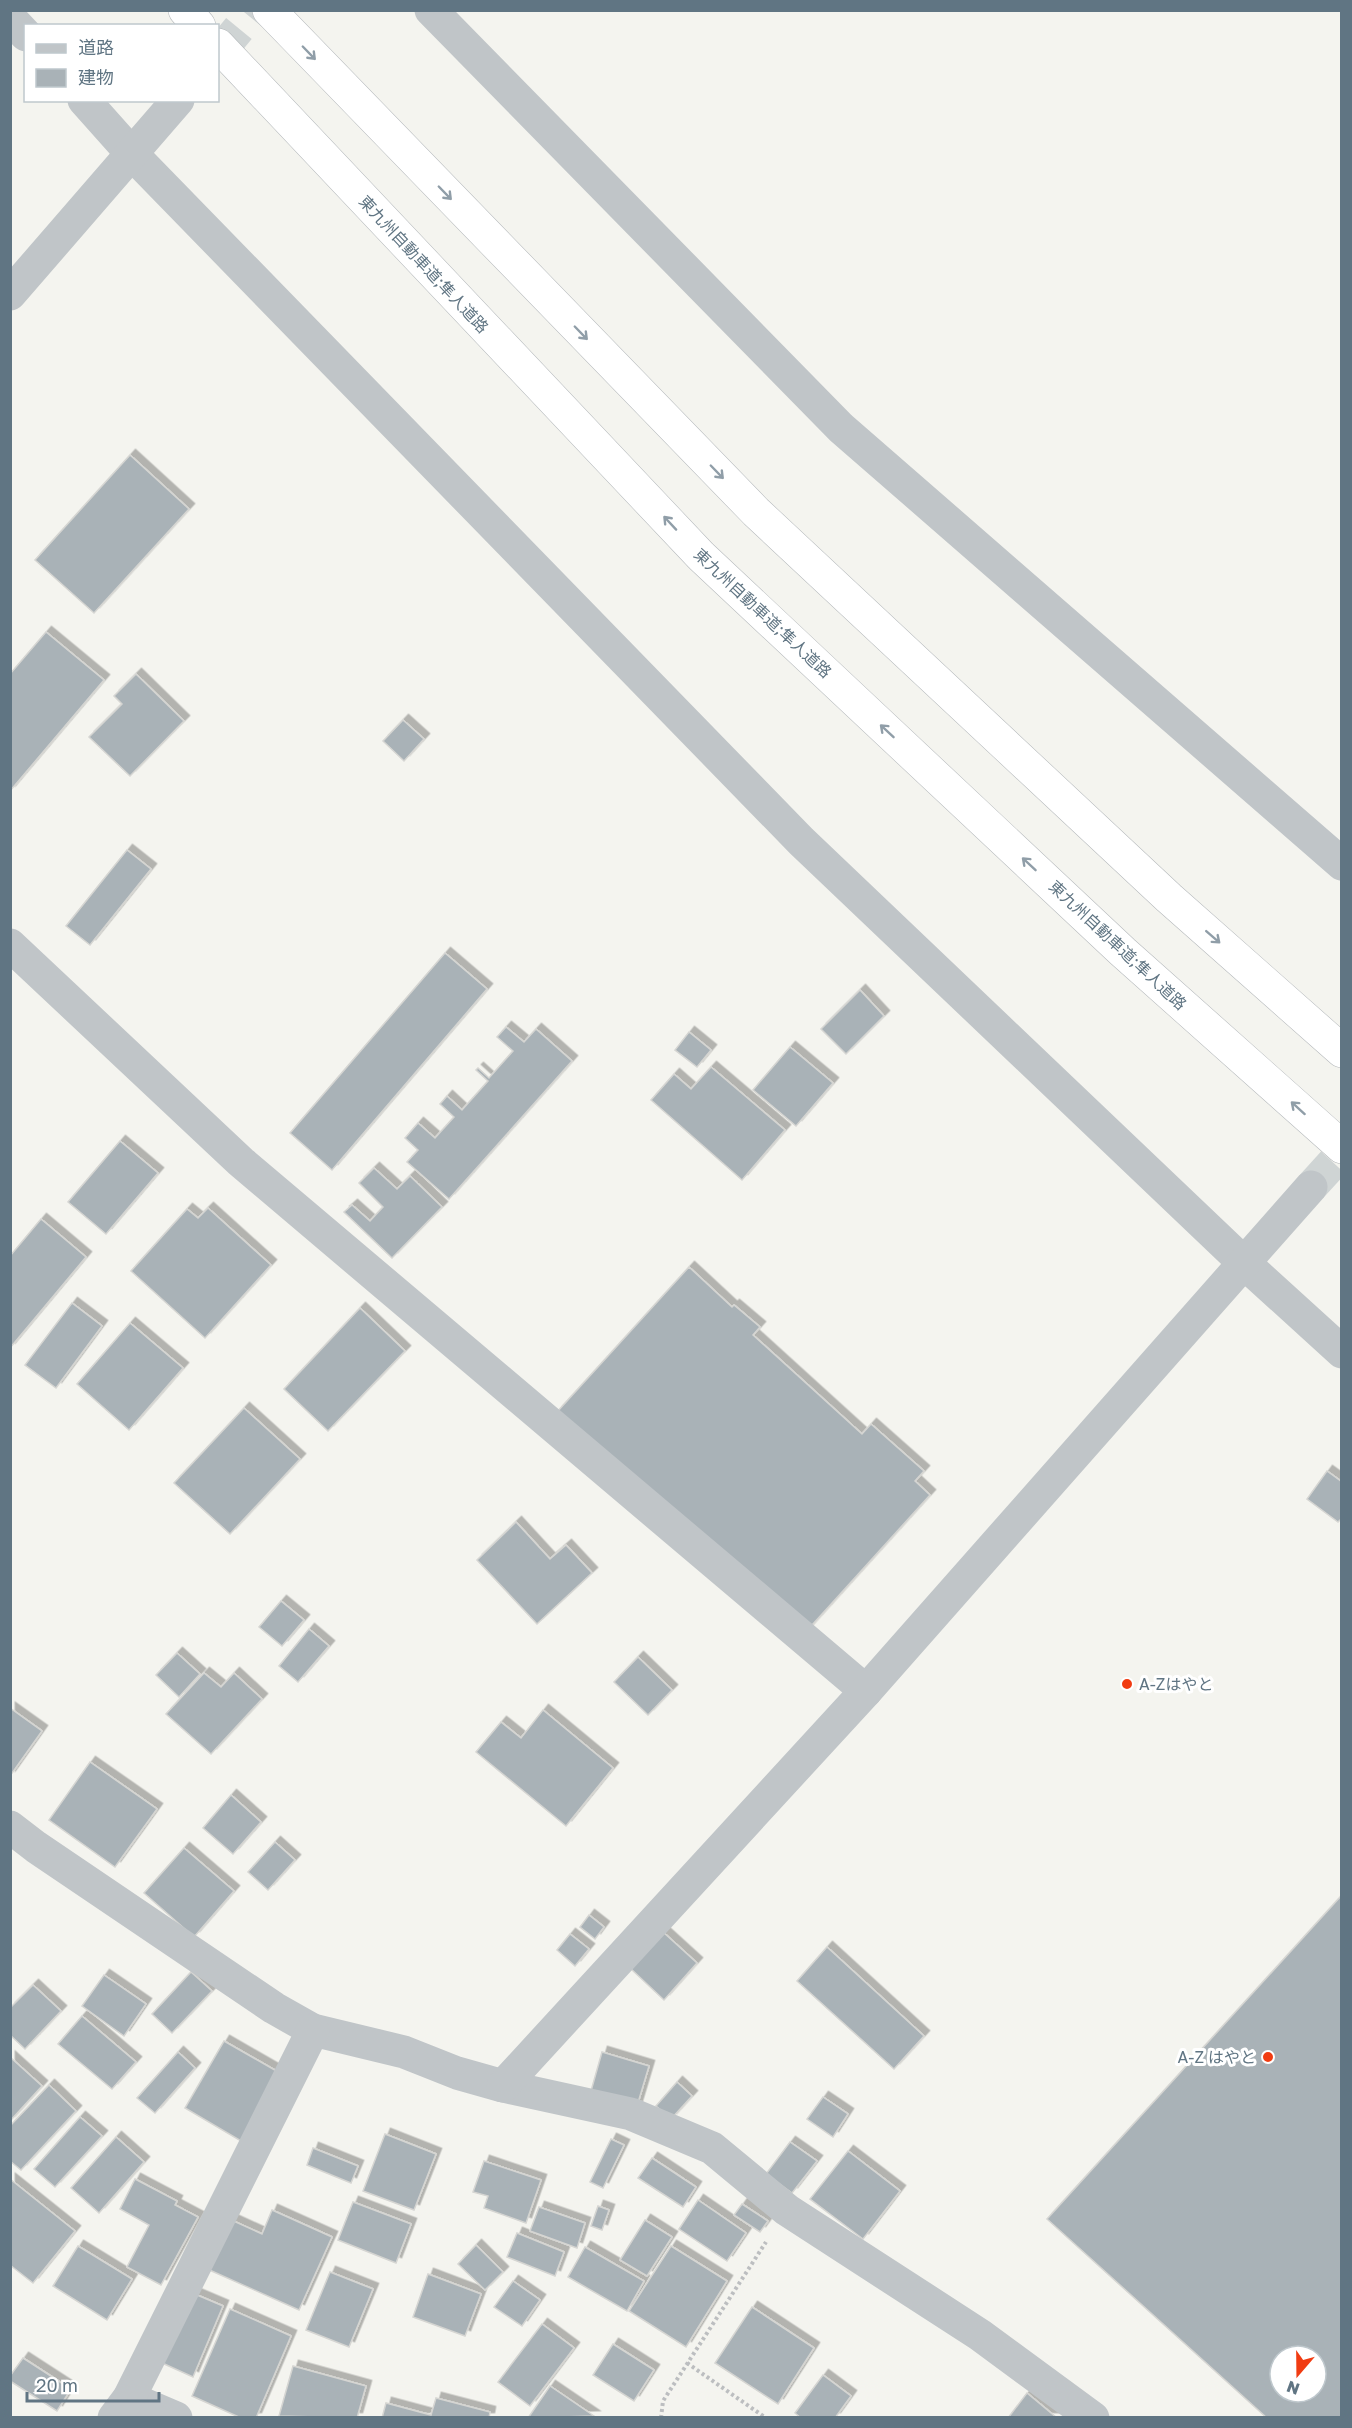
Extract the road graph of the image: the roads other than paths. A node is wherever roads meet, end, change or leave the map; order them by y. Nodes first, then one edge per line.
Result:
1 (185, 10) edge
2 (269, 10) edge
3 (431, 10) edge
4 (10, 18) edge
5 (197, 24) edge
6 (24, 33) edge
7 (219, 46) edge
8 (86, 102) edge
9 (176, 102) edge
10 (133, 156) junction
11 (10, 294) edge
12 (1341, 864) edge
13 (10, 945) edge
14 (1341, 1051) edge
15 (1341, 1147) edge
16 (1311, 1187) tunnel mouth
17 (1243, 1262) junction
18 (1341, 1352) edge
19 (866, 1691) junction
20 (10, 1827) edge
21 (313, 2030) junction
22 (503, 2086) junction
23 (121, 2408) edge
24 (176, 2418) edge
25 (1093, 2418) edge

1 - 5 highway
2 -> 14 highway
3 - 12 street
4 - 6 street
15 -> 7 highway, 東九州自動車道;隼人道路
8 - 10 street
9 - 10 street
10 - 11 street
10 - 17 street
13 - 19 street
16 - 17 street
17 - 18 street
17 - 19 street
19 - 22 street
20 - 21 street
21 - 22 street
21 - 23 street
22 - 25 street
23 - 24 street

